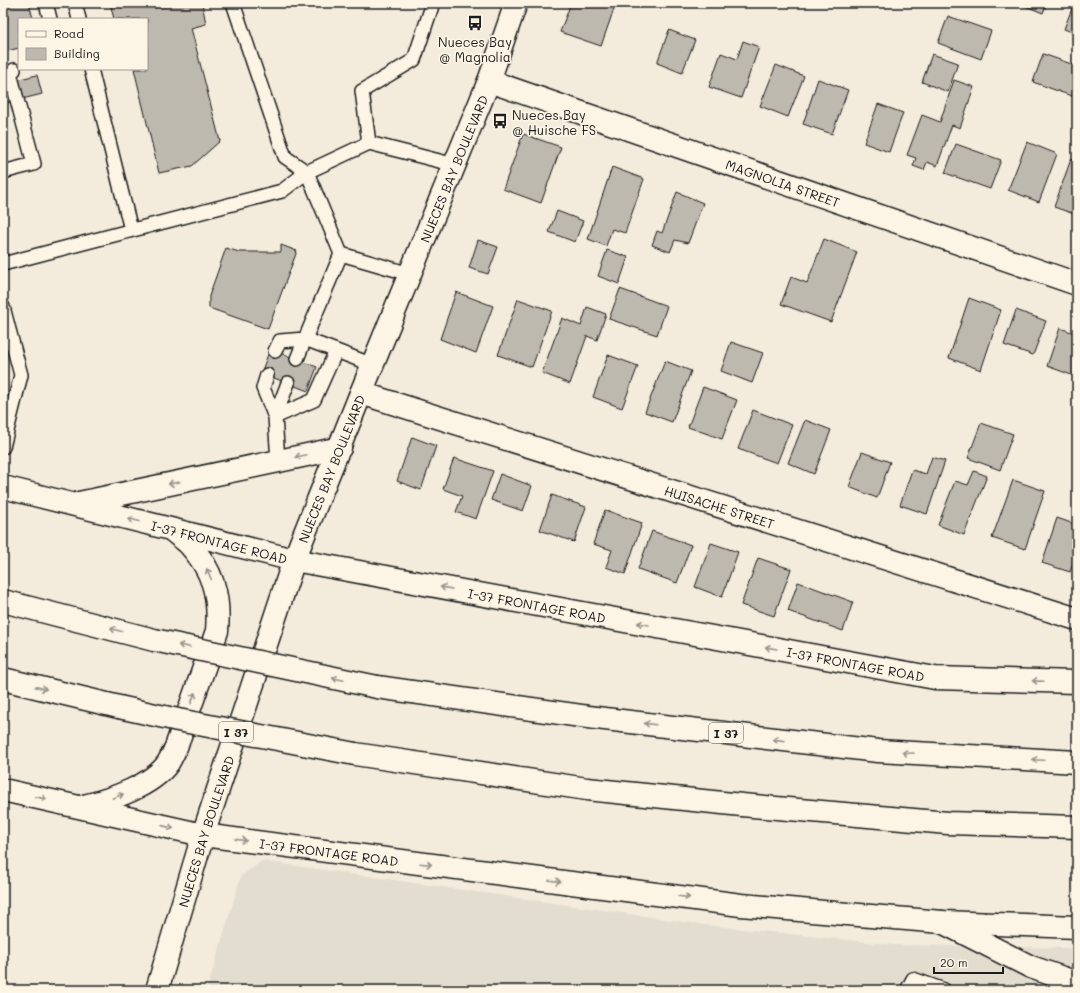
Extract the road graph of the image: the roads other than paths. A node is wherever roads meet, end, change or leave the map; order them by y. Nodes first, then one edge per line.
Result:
1 (46, 3) edge
2 (75, 3) edge
3 (233, 3) edge
4 (433, 3) edge
5 (516, 3) edge
6 (50, 18) edge
7 (79, 18) edge
8 (9, 70) edge
9 (91, 70) edge
10 (489, 81) junction
11 (368, 143) junction
12 (455, 166) junction
13 (3, 172) edge
14 (307, 172) junction
15 (131, 230) junction
16 (341, 254) junction
17 (3, 264) edge
18 (410, 274) junction
19 (1077, 284) edge
20 (3, 307) edge
21 (305, 339) junction
22 (275, 351) dead end
23 (336, 351) junction
24 (297, 359) dead end
25 (373, 365) junction
26 (266, 375) dead end
27 (288, 383) dead end
28 (361, 394) junction
29 (275, 416) junction
30 (3, 447) edge
31 (340, 448) junction
32 (278, 460) junction
33 (3, 486) edge
34 (73, 504) junction
35 (171, 529) junction
36 (294, 560) junction
37 (3, 601) edge
38 (1077, 619) edge
39 (3, 679) edge
40 (1077, 682) edge
41 (1077, 762) edge
42 (3, 790) edge
43 (81, 807) junction
44 (1077, 828) edge
45 (203, 835) junction
46 (942, 922) junction
47 (1077, 927) edge
48 (1077, 984) edge
49 (157, 990) edge
50 (907, 990) edge
51 (944, 990) edge

1 - 6 lane
2 - 7 lane
3 - 14 lane
4 - 11 lane
5 - 10 main road, NUECES BAY BOULEVARD
8 - 13 lane
9 - 15 lane
10 - 12 main road, NUECES BAY BOULEVARD
10 - 19 main road, MAGNOLIA STREET
11 - 12 lane
11 - 14 lane
12 - 18 main road, NUECES BAY BOULEVARD
14 - 15 lane
14 - 16 lane
15 - 17 lane
16 - 18 lane
16 - 21 lane
18 - 25 main road, NUECES BAY BOULEVARD
20 - 30 lane
21 - 22 lane
21 - 23 lane
21 - 24 lane
23 - 25 lane
23 - 29 lane
25 - 28 main road, NUECES BAY BOULEVARD
26 - 29 lane
27 - 29 lane
28 - 31 main road, NUECES BAY BOULEVARD
28 - 38 main road, HUISACHE STREET
29 - 32 lane
31 -> 32 main road
31 - 36 main road, NUECES BAY BOULEVARD
32 -> 34 main road
33 - 34 main road, I-37 FRONTAGE ROAD
35 -> 34 main road, I-37 FRONTAGE ROAD
35 - 36 main road, I-37 FRONTAGE ROAD
43 -> 35 main road
40 -> 36 main road, I-37 FRONTAGE ROAD
36 - 45 main road, NUECES BAY BOULEVARD
41 -> 37 main road, I 37, bridge
39 -> 44 main road, I 37, bridge
42 -> 43 main road, I-37 FRONTAGE ROAD
43 -> 45 main road, I-37 FRONTAGE ROAD
45 -> 46 main road, I-37 FRONTAGE ROAD
45 - 49 main road, NUECES BAY BOULEVARD
46 - 47 main road, I-37 FRONTAGE ROAD
46 - 48 main road
50 - 51 lane

